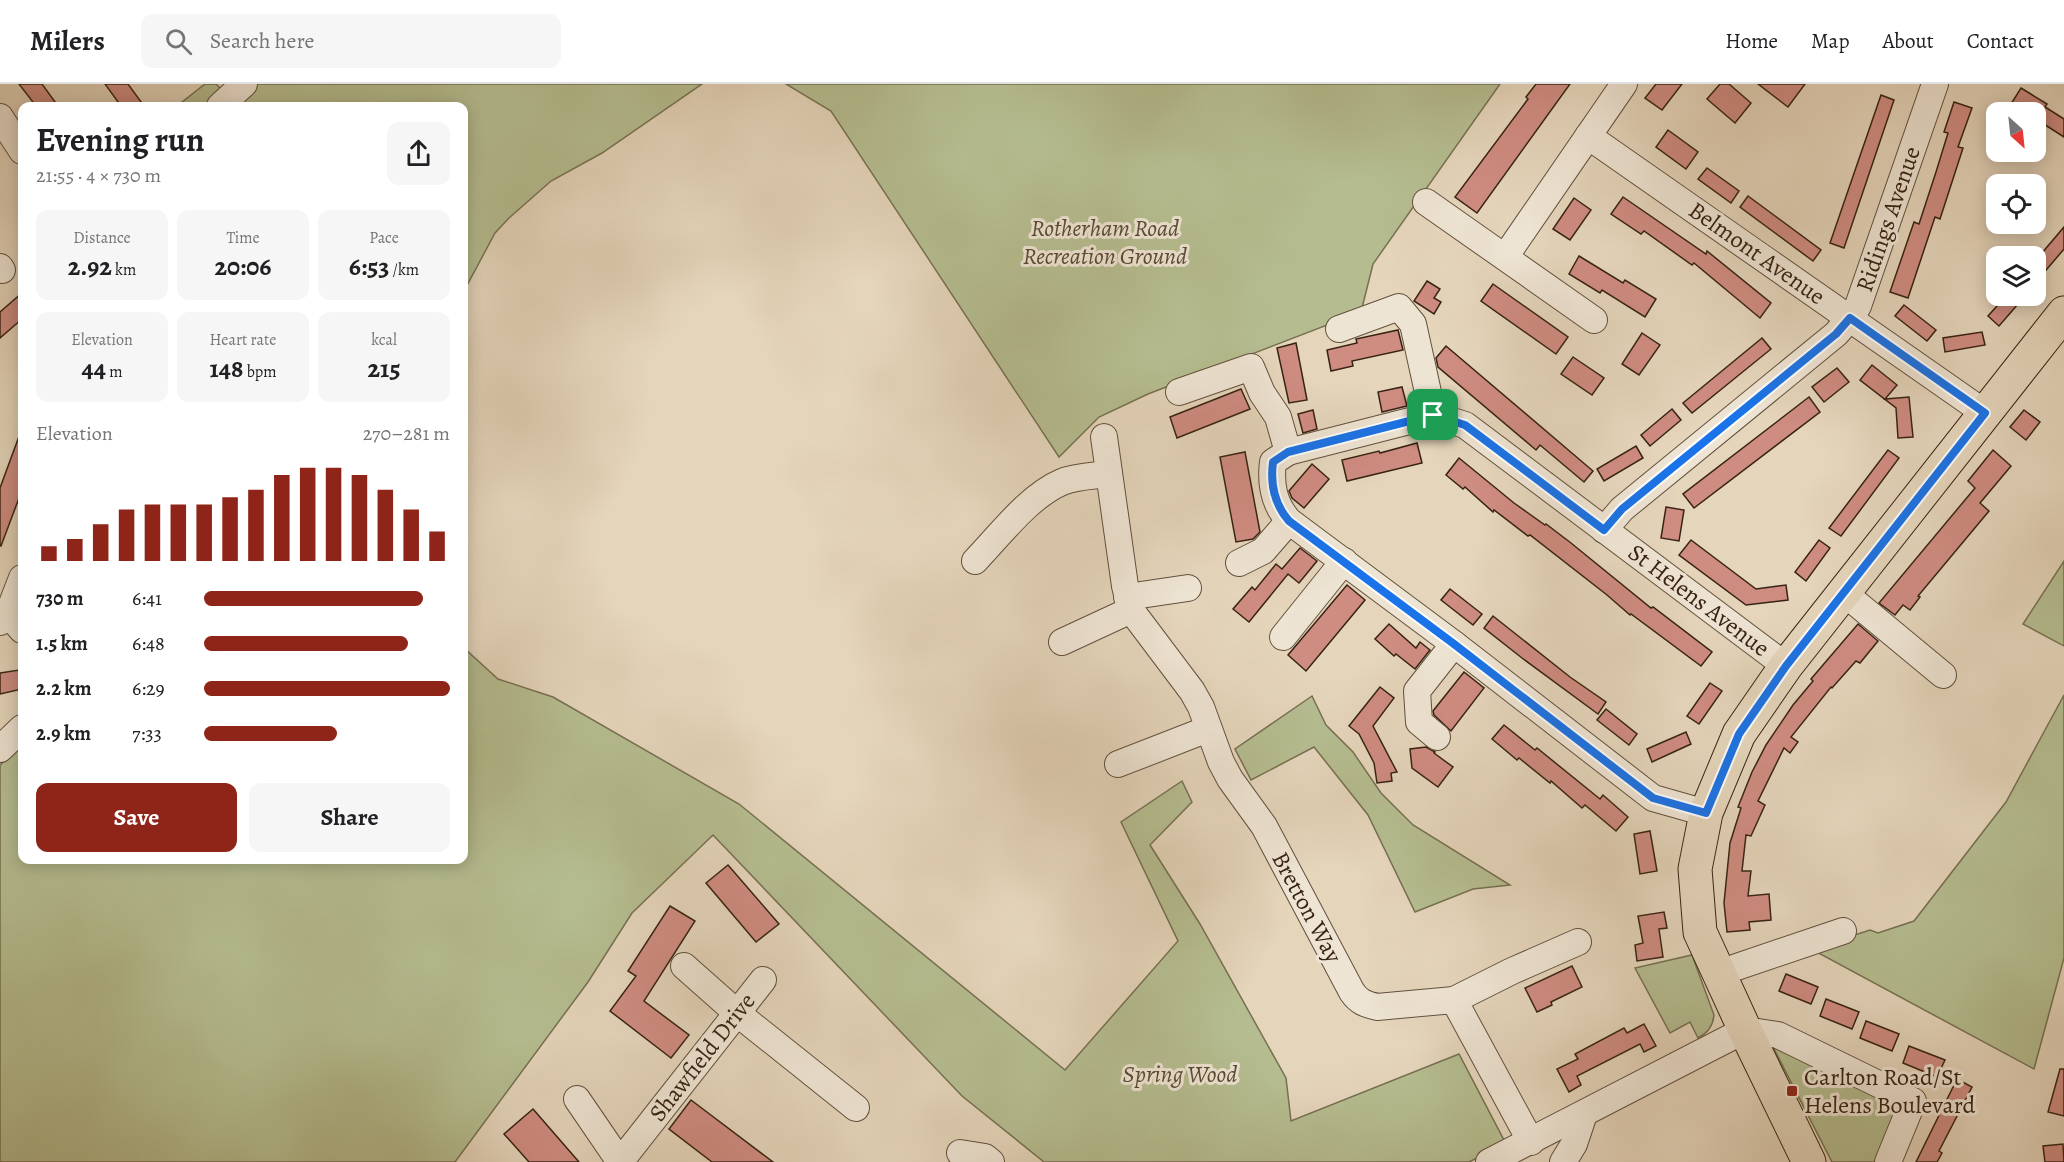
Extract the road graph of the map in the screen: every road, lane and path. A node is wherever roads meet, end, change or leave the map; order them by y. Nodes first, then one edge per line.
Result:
1 (244, 84) edge
2 (1624, 84) edge
3 (1935, 84) edge
4 (224, 102) edge
5 (0, 117) edge
6 (1588, 135) junction
7 (18, 145) edge
8 (1426, 202) dead end
9 (1505, 257) junction
10 (2064, 313) edge
11 (1850, 318) junction
12 (1594, 320) dead end
13 (1339, 329) dead end
14 (1179, 392) dead end
15 (1985, 413) junction
16 (1433, 415) junction
17 (1104, 437) dead end
18 (1288, 452) junction
19 (1109, 474) junction
20 (1289, 521) junction
21 (1604, 530) junction
22 (975, 561) dead end
23 (1344, 561) junction
24 (1239, 563) dead end
25 (1188, 588) dead end
26 (18, 593) edge
27 (1844, 593) junction
28 (1129, 604) junction
29 (10, 622) edge
30 (1283, 637) dead end
31 (1073, 638) dead end
32 (1454, 644) junction
33 (1786, 666) junction
34 (1943, 675) dead end
35 (1209, 729) junction
36 (18, 732) edge
37 (1437, 737) dead end
38 (0, 748) edge
39 (1119, 765) dead end
40 (1706, 813) junction
41 (1843, 931) dead end
42 (1578, 942) dead end
43 (684, 966) dead end
44 (1719, 973) junction
45 (762, 980) dead end
46 (1454, 1000) junction
47 (737, 1013) junction
48 (1745, 1030) junction
49 (577, 1099) dead end
50 (856, 1108) dead end
51 (1584, 1114) junction
52 (1531, 1142) junction
53 (960, 1153) dead end
54 (620, 1162) edge
55 (991, 1162) edge
56 (1489, 1162) edge
57 (1563, 1162) edge
58 (1809, 1162) edge
59 (1888, 1162) edge

1 - 4 street
2 - 6 street
3 - 11 street, Ridings Avenue
5 - 7 street
6 - 9 street
6 - 11 street, Belmont Avenue
8 - 9 street
9 - 12 street
10 - 15 main road
11 - 15 street, Belmont Avenue
11 - 21 street, Ridings Avenue
13 - 16 street
14 - 18 street
15 - 27 main road
16 - 18 street
16 - 21 street, St Helens Avenue
17 - 19 street, Bretton Way
18 - 20 street
19 - 22 street
19 - 28 street, Bretton Way
20 - 23 street
20 - 24 street
21 - 33 street, St Helens Avenue
23 - 30 street
23 - 32 street
25 - 28 street
26 - 29 street
27 - 33 main road
27 - 34 street
28 - 31 street
28 - 35 street, Bretton Way
32 - 37 street
32 - 40 street
33 - 40 main road
35 - 39 street
35 - 46 street, Bretton Way
36 - 38 street
40 - 44 main road
41 - 44 street
42 - 46 street, Bretton Way
43 - 47 street
44 - 48 main road
45 - 47 street, Shawfield Drive
46 - 52 street
47 - 50 street
47 - 54 street, Shawfield Drive
48 - 51 street
48 - 58 main road
48 - 59 street
49 - 54 street
51 - 52 street
51 - 57 street
52 - 56 street
53 - 55 street

